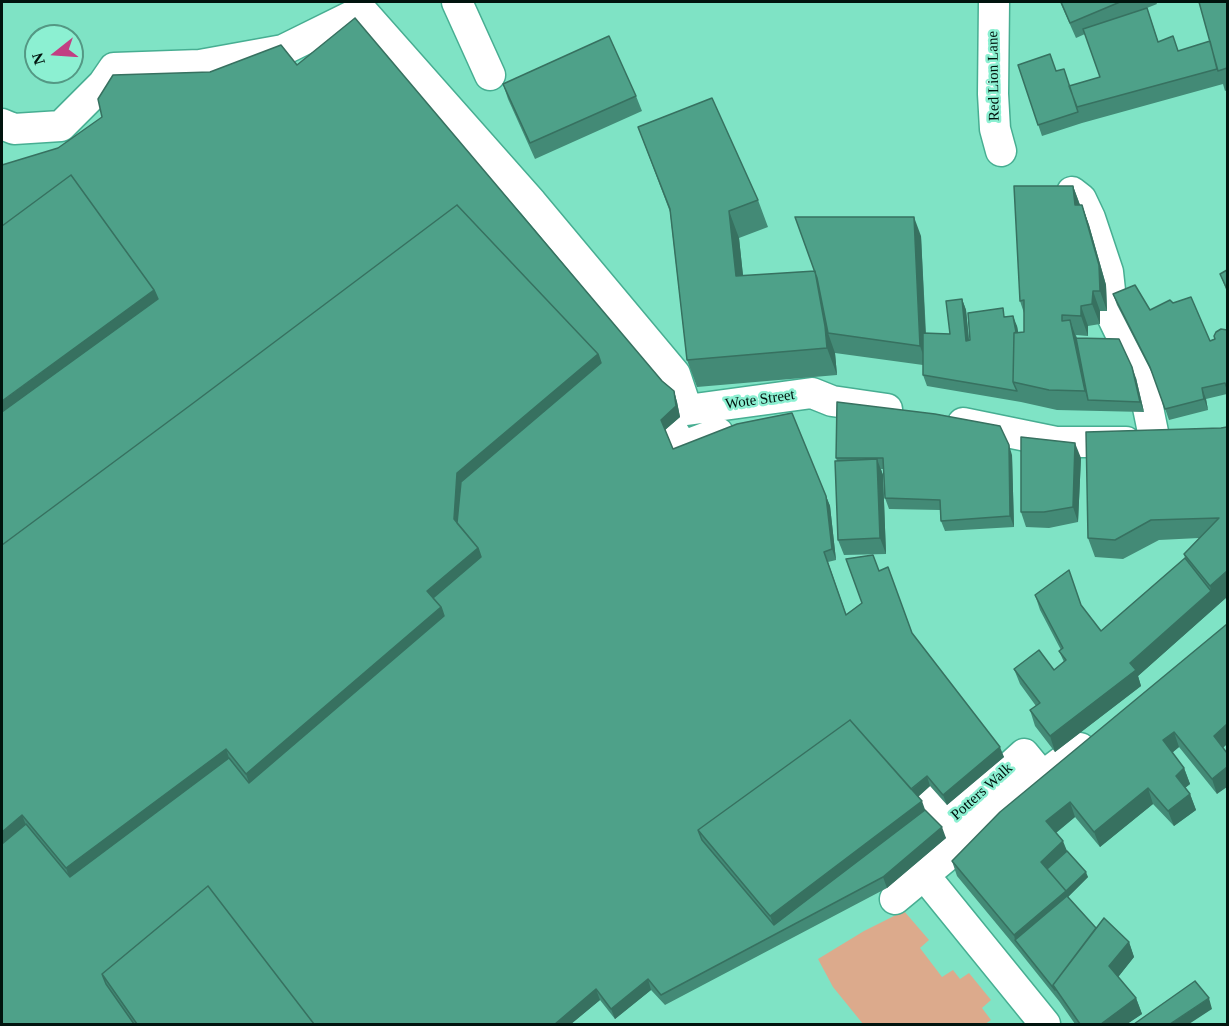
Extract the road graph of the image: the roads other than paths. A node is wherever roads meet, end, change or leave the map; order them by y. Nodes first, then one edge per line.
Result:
1 (458, 2) edge
2 (994, 2) edge
3 (490, 75) dead end
4 (2, 124) edge
5 (1001, 151) dead end
6 (1072, 192) edge
7 (832, 401) junction
8 (667, 437) edge
9 (1103, 729) edge
10 (1043, 777) junction
11 (921, 795) edge
12 (934, 866) junction
13 (895, 899) dead end
14 (1045, 1024) edge

1 - 3 street
2 - 5 street, Red Lion Lane
4 - 7 street, Wote Street
6 - 7 street, Wote Street
7 - 8 street, Wote Street
9 - 10 street
10 - 11 street, Potters Walk
10 - 12 street
12 - 13 street
12 - 14 street

